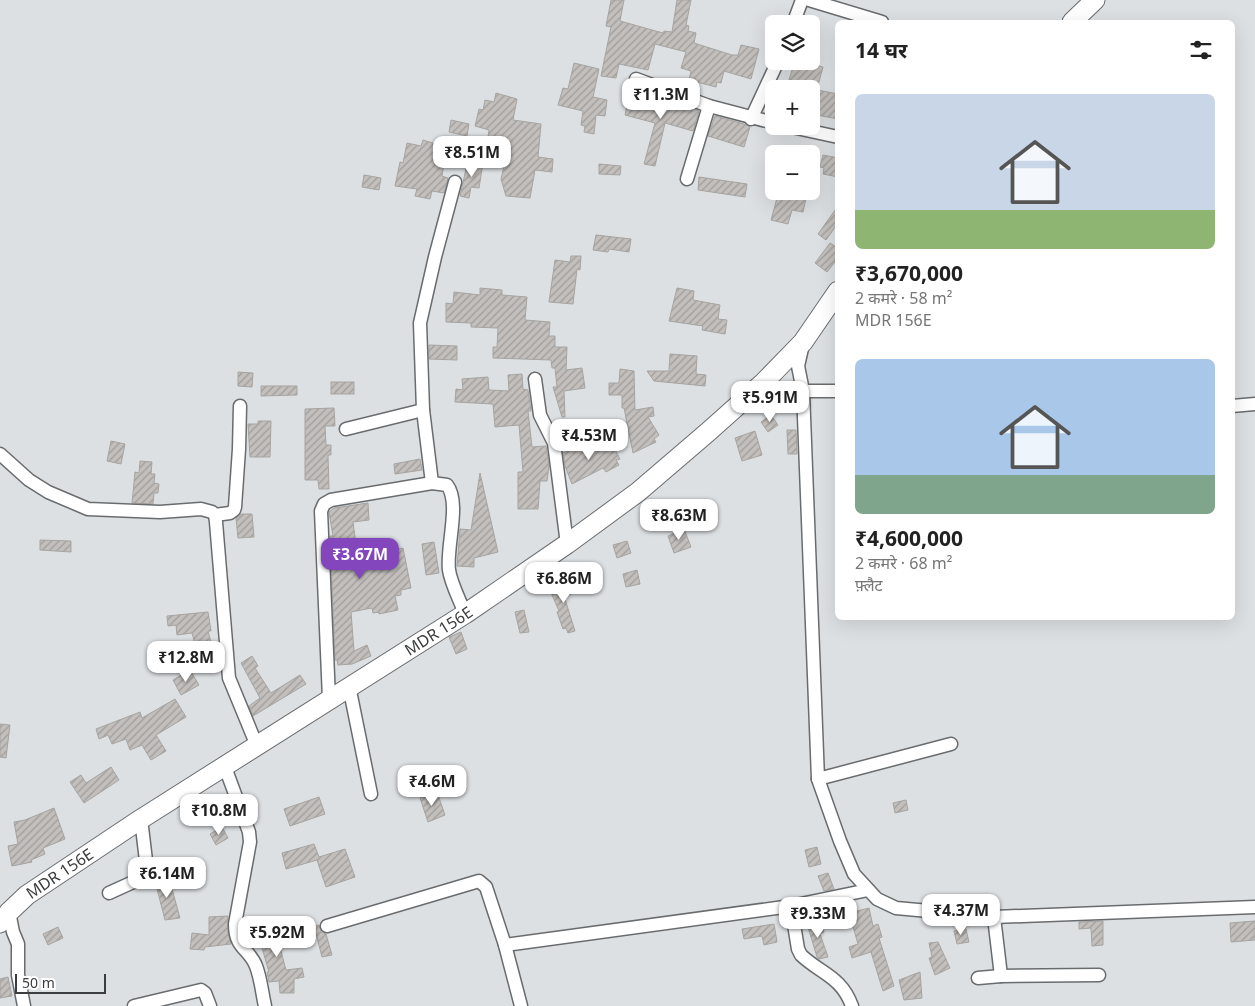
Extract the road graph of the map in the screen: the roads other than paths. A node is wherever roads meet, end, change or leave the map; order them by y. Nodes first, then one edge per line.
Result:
1 (802, 0) edge
2 (809, 0) edge
3 (1095, 0) edge
4 (796, 15) edge
5 (875, 20) edge
6 (1074, 20) edge
7 (774, 70) edge
8 (636, 79) dead end
9 (708, 106) junction
10 (752, 119) junction
11 (765, 122) edge
12 (820, 133) edge
13 (835, 136) edge
14 (687, 178) dead end
15 (455, 182) dead end
16 (835, 295) edge
17 (803, 342) junction
18 (535, 379) dead end
19 (803, 391) junction
20 (835, 391) edge
21 (1255, 404) edge
22 (240, 406) dead end
23 (1235, 406) edge
24 (423, 410) junction
25 (346, 429) dead end
26 (0, 454) edge
27 (432, 484) junction
28 (215, 515) junction
29 (567, 544) junction
30 (465, 614) junction
31 (349, 686) junction
32 (329, 700) junction
33 (951, 744) dead end
34 (257, 746) junction
35 (224, 767) junction
36 (818, 779) junction
37 (371, 794) dead end
38 (141, 819) junction
39 (868, 890) junction
40 (108, 893) dead end
41 (791, 906) junction
42 (1255, 906) edge
43 (994, 917) junction
44 (4, 918) edge
45 (327, 926) dead end
46 (505, 946) junction
47 (1099, 975) dead end
48 (1001, 976) junction
49 (978, 978) dead end
50 (24, 1006) edge
51 (134, 1006) edge
52 (210, 1006) edge
53 (265, 1006) edge
54 (521, 1006) edge
55 (852, 1006) edge

1 - 4 street
2 - 5 street
3 - 6 main road
7 - 10 street
8 - 9 street
9 - 10 street
9 - 14 street
10 - 11 street
12 - 13 street
15 - 24 street
16 - 17 main road, MDR 156E
17 - 19 street
17 - 29 main road, MDR 156E
18 - 29 street
19 - 20 street
19 - 36 street
21 - 23 street
22 - 28 street
24 - 25 street
24 - 27 street
26 - 28 street
27 - 30 street
27 - 32 street
28 - 34 street
29 - 30 main road, MDR 156E
30 - 31 main road, MDR 156E
31 - 32 main road, MDR 156E
31 - 37 street
32 - 34 main road, MDR 156E
33 - 36 street
34 - 35 main road, MDR 156E
35 - 38 main road, MDR 156E
35 - 53 street
36 - 39 street
38 - 40 street
38 - 44 main road, MDR 156E
39 - 41 street
39 - 43 street
41 - 46 street
41 - 55 street
42 - 43 street
43 - 48 street
44 - 50 street
45 - 46 street
46 - 54 street
47 - 48 street
48 - 49 street
51 - 52 street

